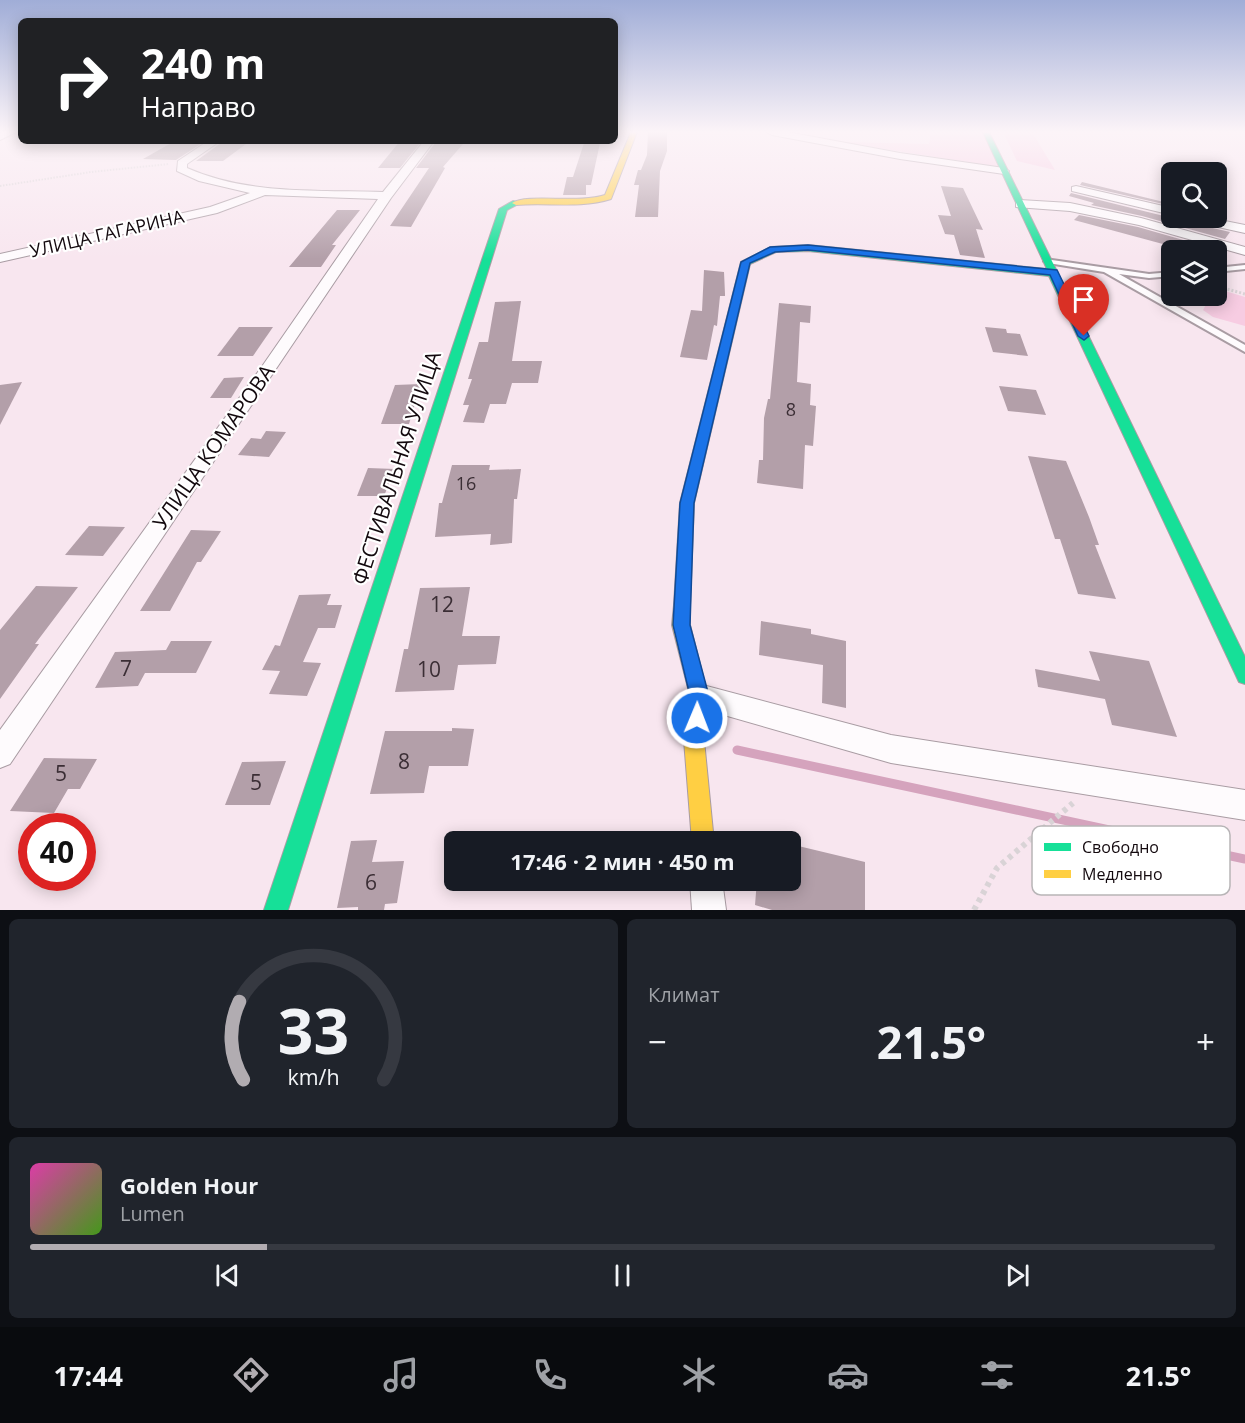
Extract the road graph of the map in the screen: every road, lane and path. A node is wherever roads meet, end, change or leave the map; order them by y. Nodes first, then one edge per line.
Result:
1 (76, 174) edge
2 (194, 174) edge
3 (403, 174) edge
4 (617, 174) edge
5 (1006, 174) edge
6 (0, 186) edge
7 (1076, 189) dead end
8 (262, 192) junction
9 (386, 196) junction
10 (1020, 204) junction
11 (1161, 209) edge
12 (1227, 226) edge
13 (1245, 230) edge
14 (1245, 251) edge
15 (0, 258) edge
16 (1051, 267) junction
17 (1245, 267) edge
18 (1227, 269) edge
19 (1107, 270) junction
20 (1161, 275) edge
21 (1227, 289) edge
22 (1245, 294) edge
23 (1245, 349) edge
24 (1245, 676) edge
25 (699, 696) junction
26 (0, 754) edge
27 (1104, 783) junction
28 (1245, 805) edge
29 (1046, 826) edge
30 (702, 831) edge
31 (1032, 838) edge
32 (707, 891) edge
33 (276, 910) edge
34 (709, 910) edge
35 (974, 910) edge

1 - 6 path
2 - 8 street
3 - 9 street, УЛИЦА КОМАРОВА
4 - 33 street, ФЕСТИВАЛЬНАЯ УЛИЦА
5 - 10 street
7 - 11 street
8 - 9 street
8 - 15 street, УЛИЦА ГАГАРИНА
9 - 26 street, УЛИЦА КОМАРОВА
10 - 14 street
10 - 16 street
12 - 13 street
16 - 19 lane
16 - 24 street
16 - 25 street
17 - 18 lane
19 - 20 lane
19 - 23 lane
21 - 22 path
25 - 27 street
25 - 30 street
27 - 28 street
27 - 29 path
31 - 35 path
32 - 34 street

